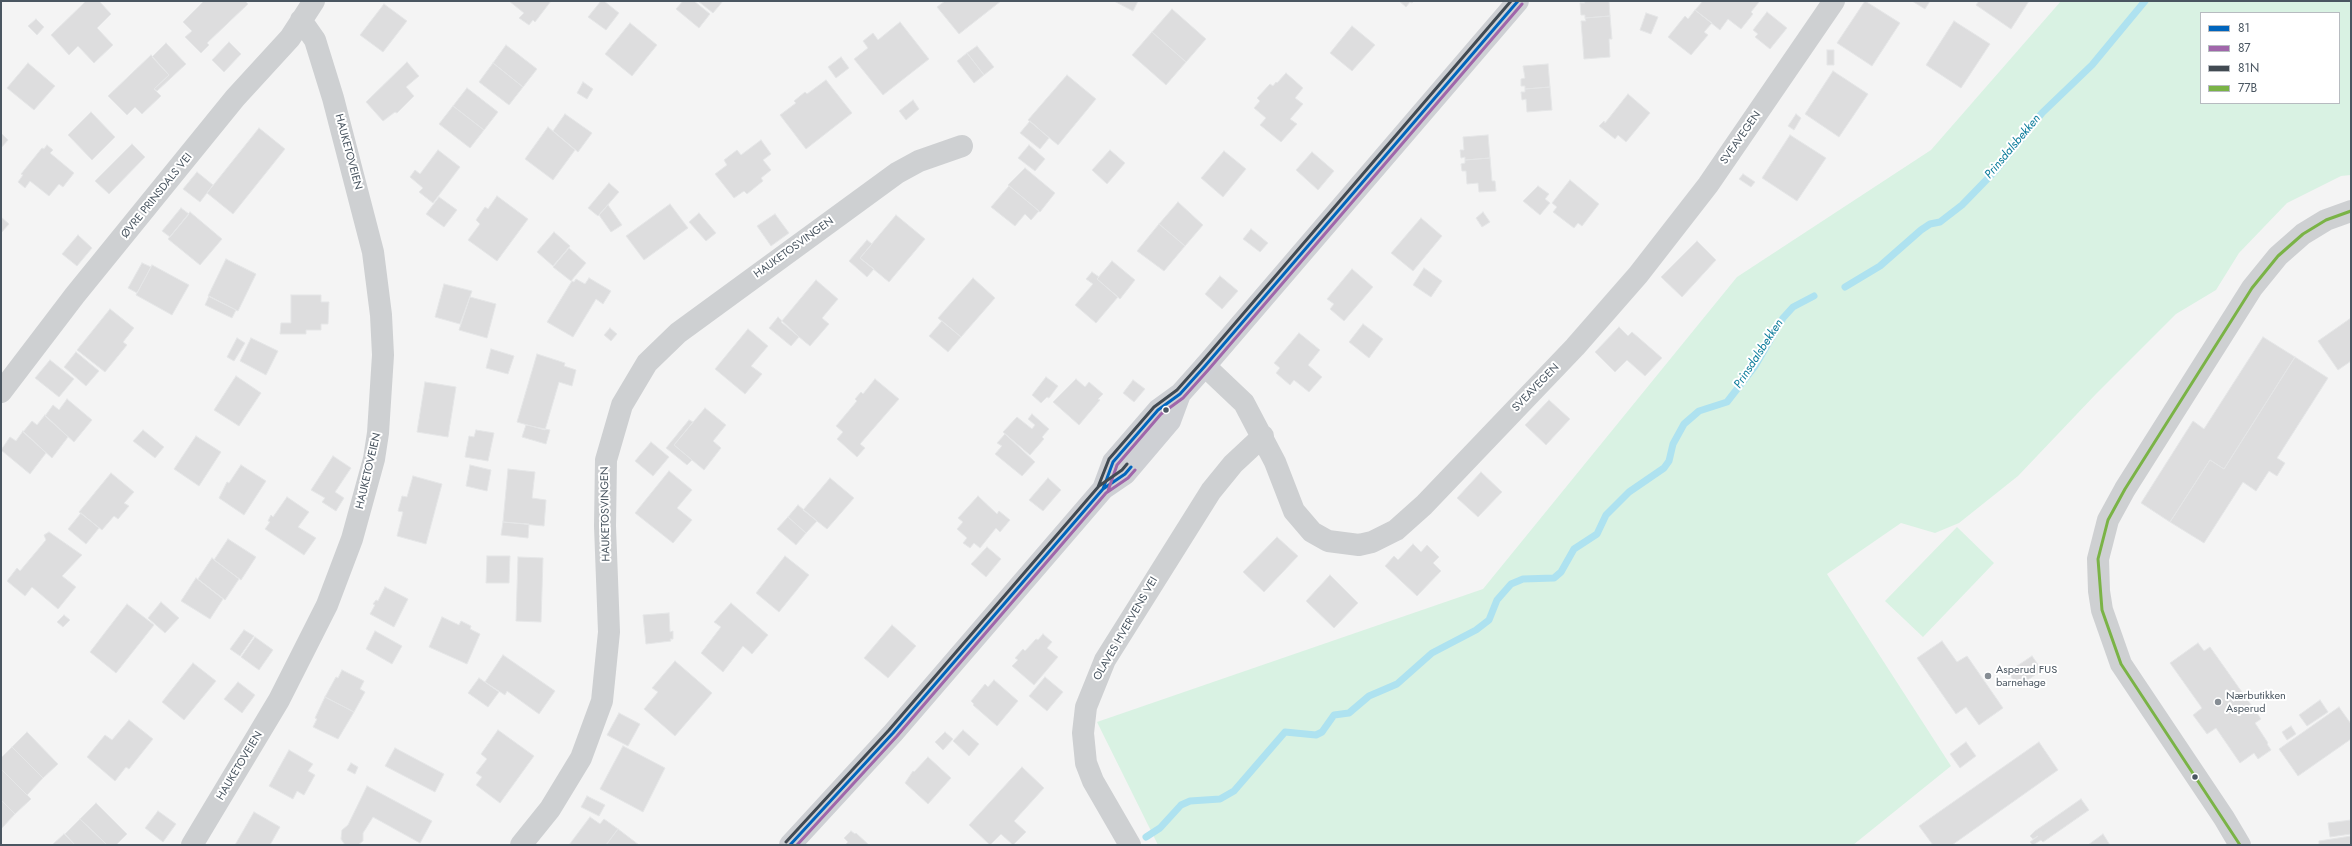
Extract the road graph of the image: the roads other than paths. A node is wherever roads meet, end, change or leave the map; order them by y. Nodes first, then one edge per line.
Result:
1 (314, 1) edge
2 (1518, 1) edge
3 (1834, 1) edge
4 (301, 20) junction
5 (962, 146) dead end
6 (2351, 211) edge
7 (1205, 366) junction
8 (1, 392) edge
9 (1263, 436) junction
10 (192, 845) edge
11 (521, 845) edge
12 (790, 845) edge
13 (1130, 845) edge
14 (2240, 845) edge

1 - 4 street, ØVRE PRINSDALS VEI
2 - 7 main road
3 - 9 street, SVEAVEGEN
4 - 8 street, ØVRE PRINSDALS VEI
4 - 10 street, HAUKETOVEIEN
5 - 11 street, HAUKETOSVINGEN
6 - 14 street
7 - 9 street, SVEAVEGEN
7 - 12 main road
9 - 13 street, OLAVES HVERVENS VEI

